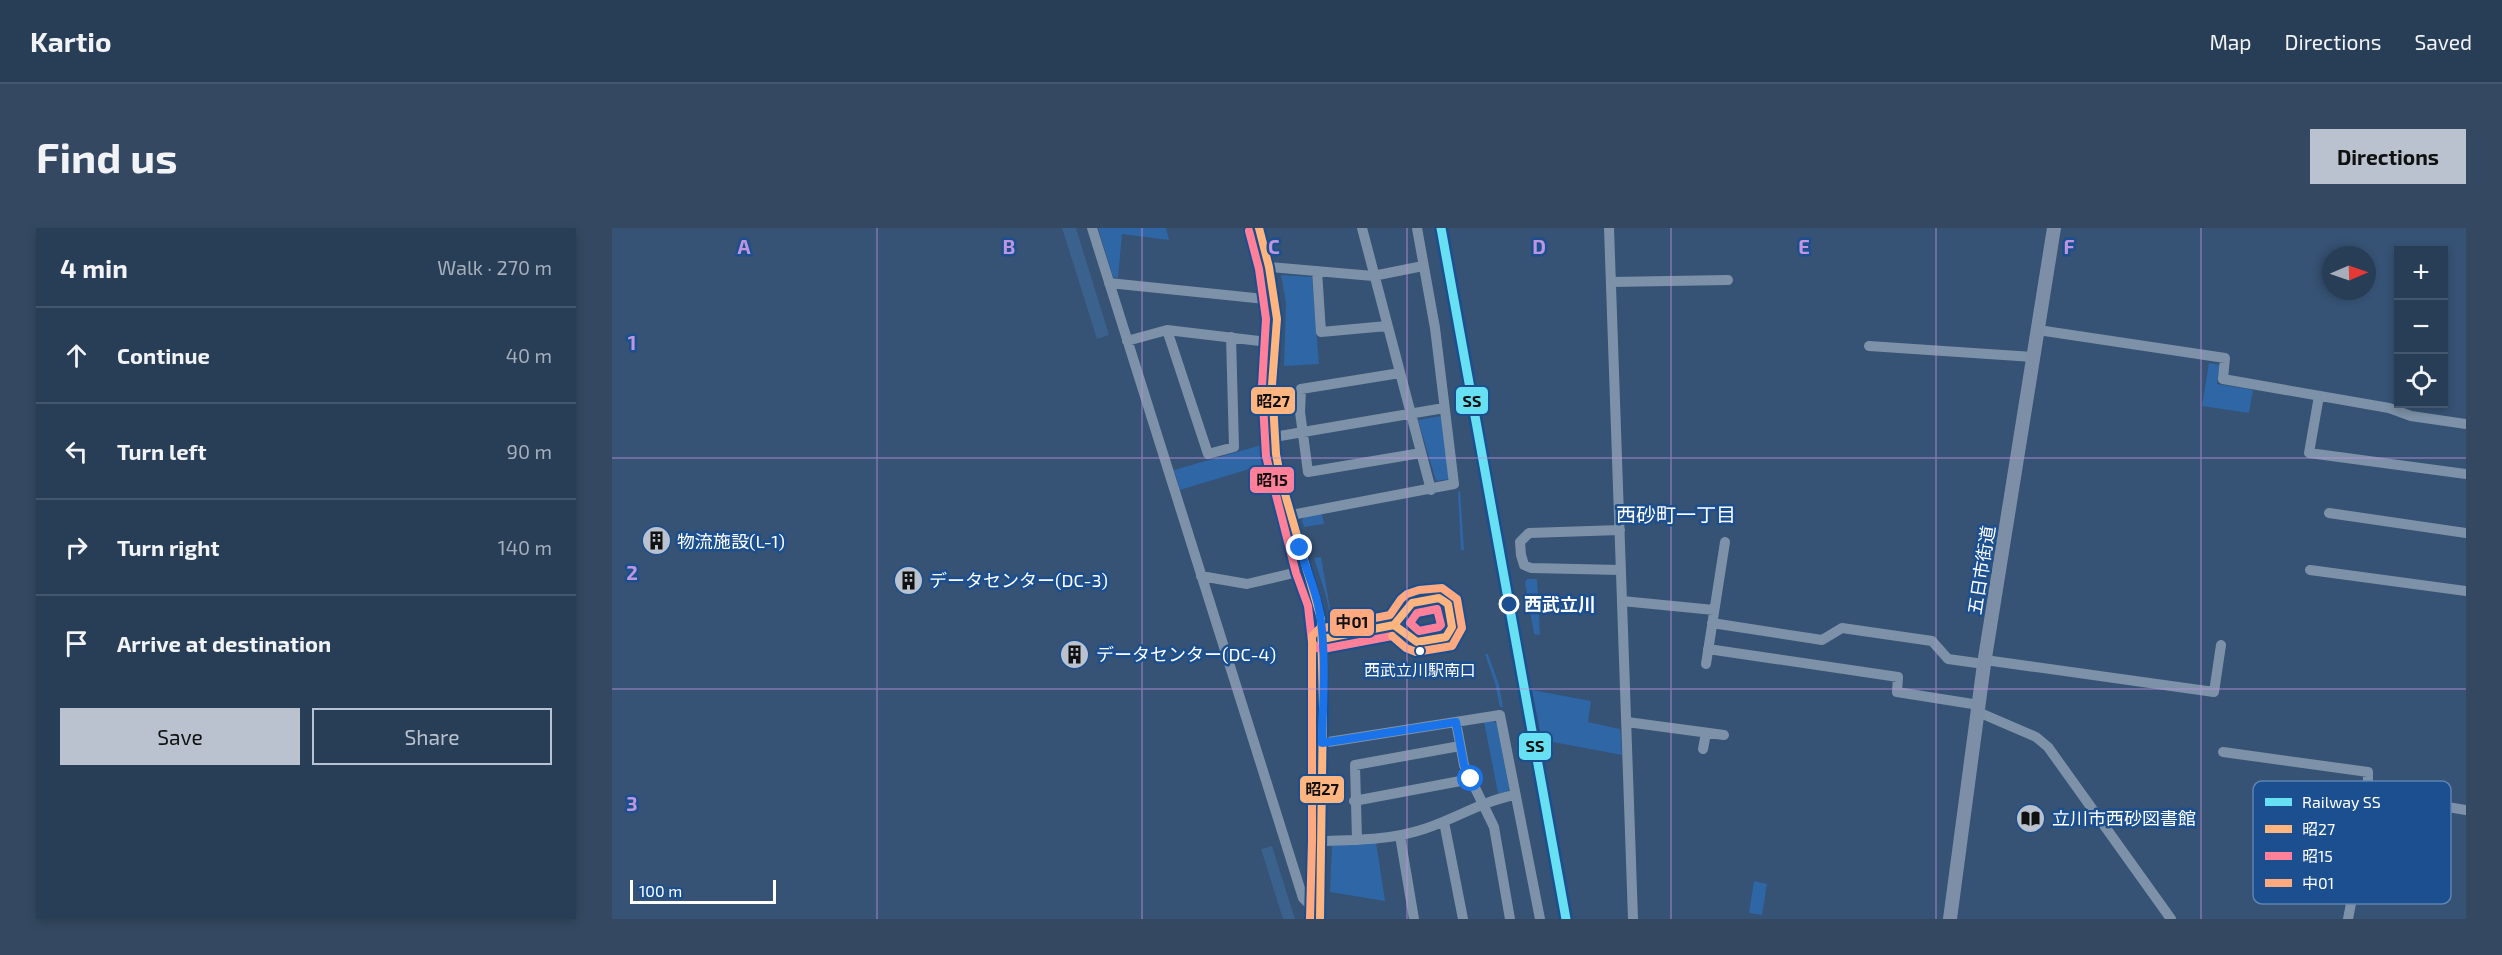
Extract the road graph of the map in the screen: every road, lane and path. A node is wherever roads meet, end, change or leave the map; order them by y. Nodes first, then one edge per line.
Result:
1 (1092, 228) edge
2 (1259, 228) edge
3 (1362, 228) edge
4 (1417, 228) edge
5 (1610, 228) edge
6 (2054, 228) edge
7 (1423, 266) junction
8 (1269, 267) junction
9 (1317, 271) junction
10 (1373, 276) junction
11 (1728, 280) dead end
12 (1611, 282) junction
13 (1109, 283) junction
14 (1275, 300) junction
15 (1387, 326) junction
16 (1167, 330) junction
17 (2038, 330) junction
18 (1231, 337) junction
19 (1127, 341) junction
20 (1276, 343) junction
21 (1869, 346) dead end
22 (2033, 357) junction
23 (1400, 373) junction
24 (2319, 396) junction
25 (1444, 408) junction
26 (1411, 414) junction
27 (2466, 424) edge
28 (1303, 432) junction
29 (1274, 437) junction
30 (1421, 453) junction
31 (2466, 474) edge
32 (1431, 490) junction
33 (2330, 513) dead end
34 (1291, 515) junction
35 (1620, 530) junction
36 (2466, 533) edge
37 (1725, 542) dead end
38 (1306, 570) junction
39 (1621, 570) junction
40 (2310, 570) dead end
41 (1201, 576) junction
42 (2466, 591) edge
43 (1622, 600) junction
44 (1714, 610) junction
45 (1712, 623) junction
46 (1400, 624) junction
47 (1322, 639) junction
48 (2221, 645) dead end
49 (1708, 649) junction
50 (1985, 662) junction
51 (1706, 664) dead end
52 (1978, 708) junction
53 (1456, 722) junction
54 (1627, 722) junction
55 (1706, 733) junction
56 (1724, 735) dead end
57 (1322, 743) junction
58 (1460, 746) junction
59 (1703, 749) dead end
60 (2223, 752) dead end
61 (1471, 779) junction
62 (2368, 781) edge
63 (1515, 795) junction
64 (1354, 801) junction
65 (1483, 804) junction
66 (2451, 808) edge
67 (2466, 810) edge
68 (1444, 822) junction
69 (1400, 836) junction
70 (1357, 840) junction
71 (1323, 841) junction
72 (2350, 904) edge
73 (1320, 905) junction
74 (1320, 919) edge
75 (1414, 919) edge
76 (1463, 919) edge
77 (1510, 919) edge
78 (1540, 919) edge
79 (1634, 919) edge
80 (1950, 919) edge
81 (2171, 919) edge
82 (2348, 919) edge

1 - 13 street
2 - 8 street
3 - 10 street
4 - 7 street
5 - 12 street
6 - 17 main road, 五日市街道
7 - 10 street
7 - 25 street
8 - 9 street
8 - 14 street
9 - 10 street
9 - 15 street
10 - 15 street
11 - 12 street
12 - 35 street
13 - 14 street
13 - 19 street
14 - 20 street
15 - 23 street
16 - 18 street
16 - 18 street
16 - 19 street
17 - 22 main road, 五日市街道
17 - 24 street
18 - 20 street
19 - 41 street
20 - 29 street
21 - 22 street
22 - 50 main road, 五日市街道
23 - 26 street
23 - 28 street
24 - 27 street
24 - 31 street
25 - 26 street
25 - 32 street
26 - 28 street
26 - 30 street
28 - 29 street
28 - 30 street
29 - 34 street
30 - 32 street
32 - 34 street
33 - 36 street
34 - 38 street
35 - 39 street
35 - 39 street
37 - 44 street
38 - 41 street
38 - 47 street
39 - 43 street
40 - 42 street
41 - 73 street
43 - 44 street
43 - 54 street
44 - 45 street
45 - 49 street
45 - 50 street
46 - 46 street
46 - 47 street
47 - 57 street
48 - 50 street
49 - 51 street
49 - 52 street
50 - 52 main road, 五日市街道
52 - 80 main road, 五日市街道
52 - 81 street
53 - 57 street
53 - 58 street
53 - 63 street
54 - 55 street
54 - 79 street
55 - 56 street
55 - 59 street
57 - 71 street
58 - 61 street
58 - 64 street
60 - 62 street
61 - 64 street
61 - 65 street
63 - 65 street
63 - 78 street
64 - 70 street
65 - 68 street
65 - 77 street
66 - 67 street
68 - 69 street
68 - 76 street
69 - 70 street
69 - 75 street
70 - 71 street
71 - 73 street
72 - 82 street
73 - 74 street

